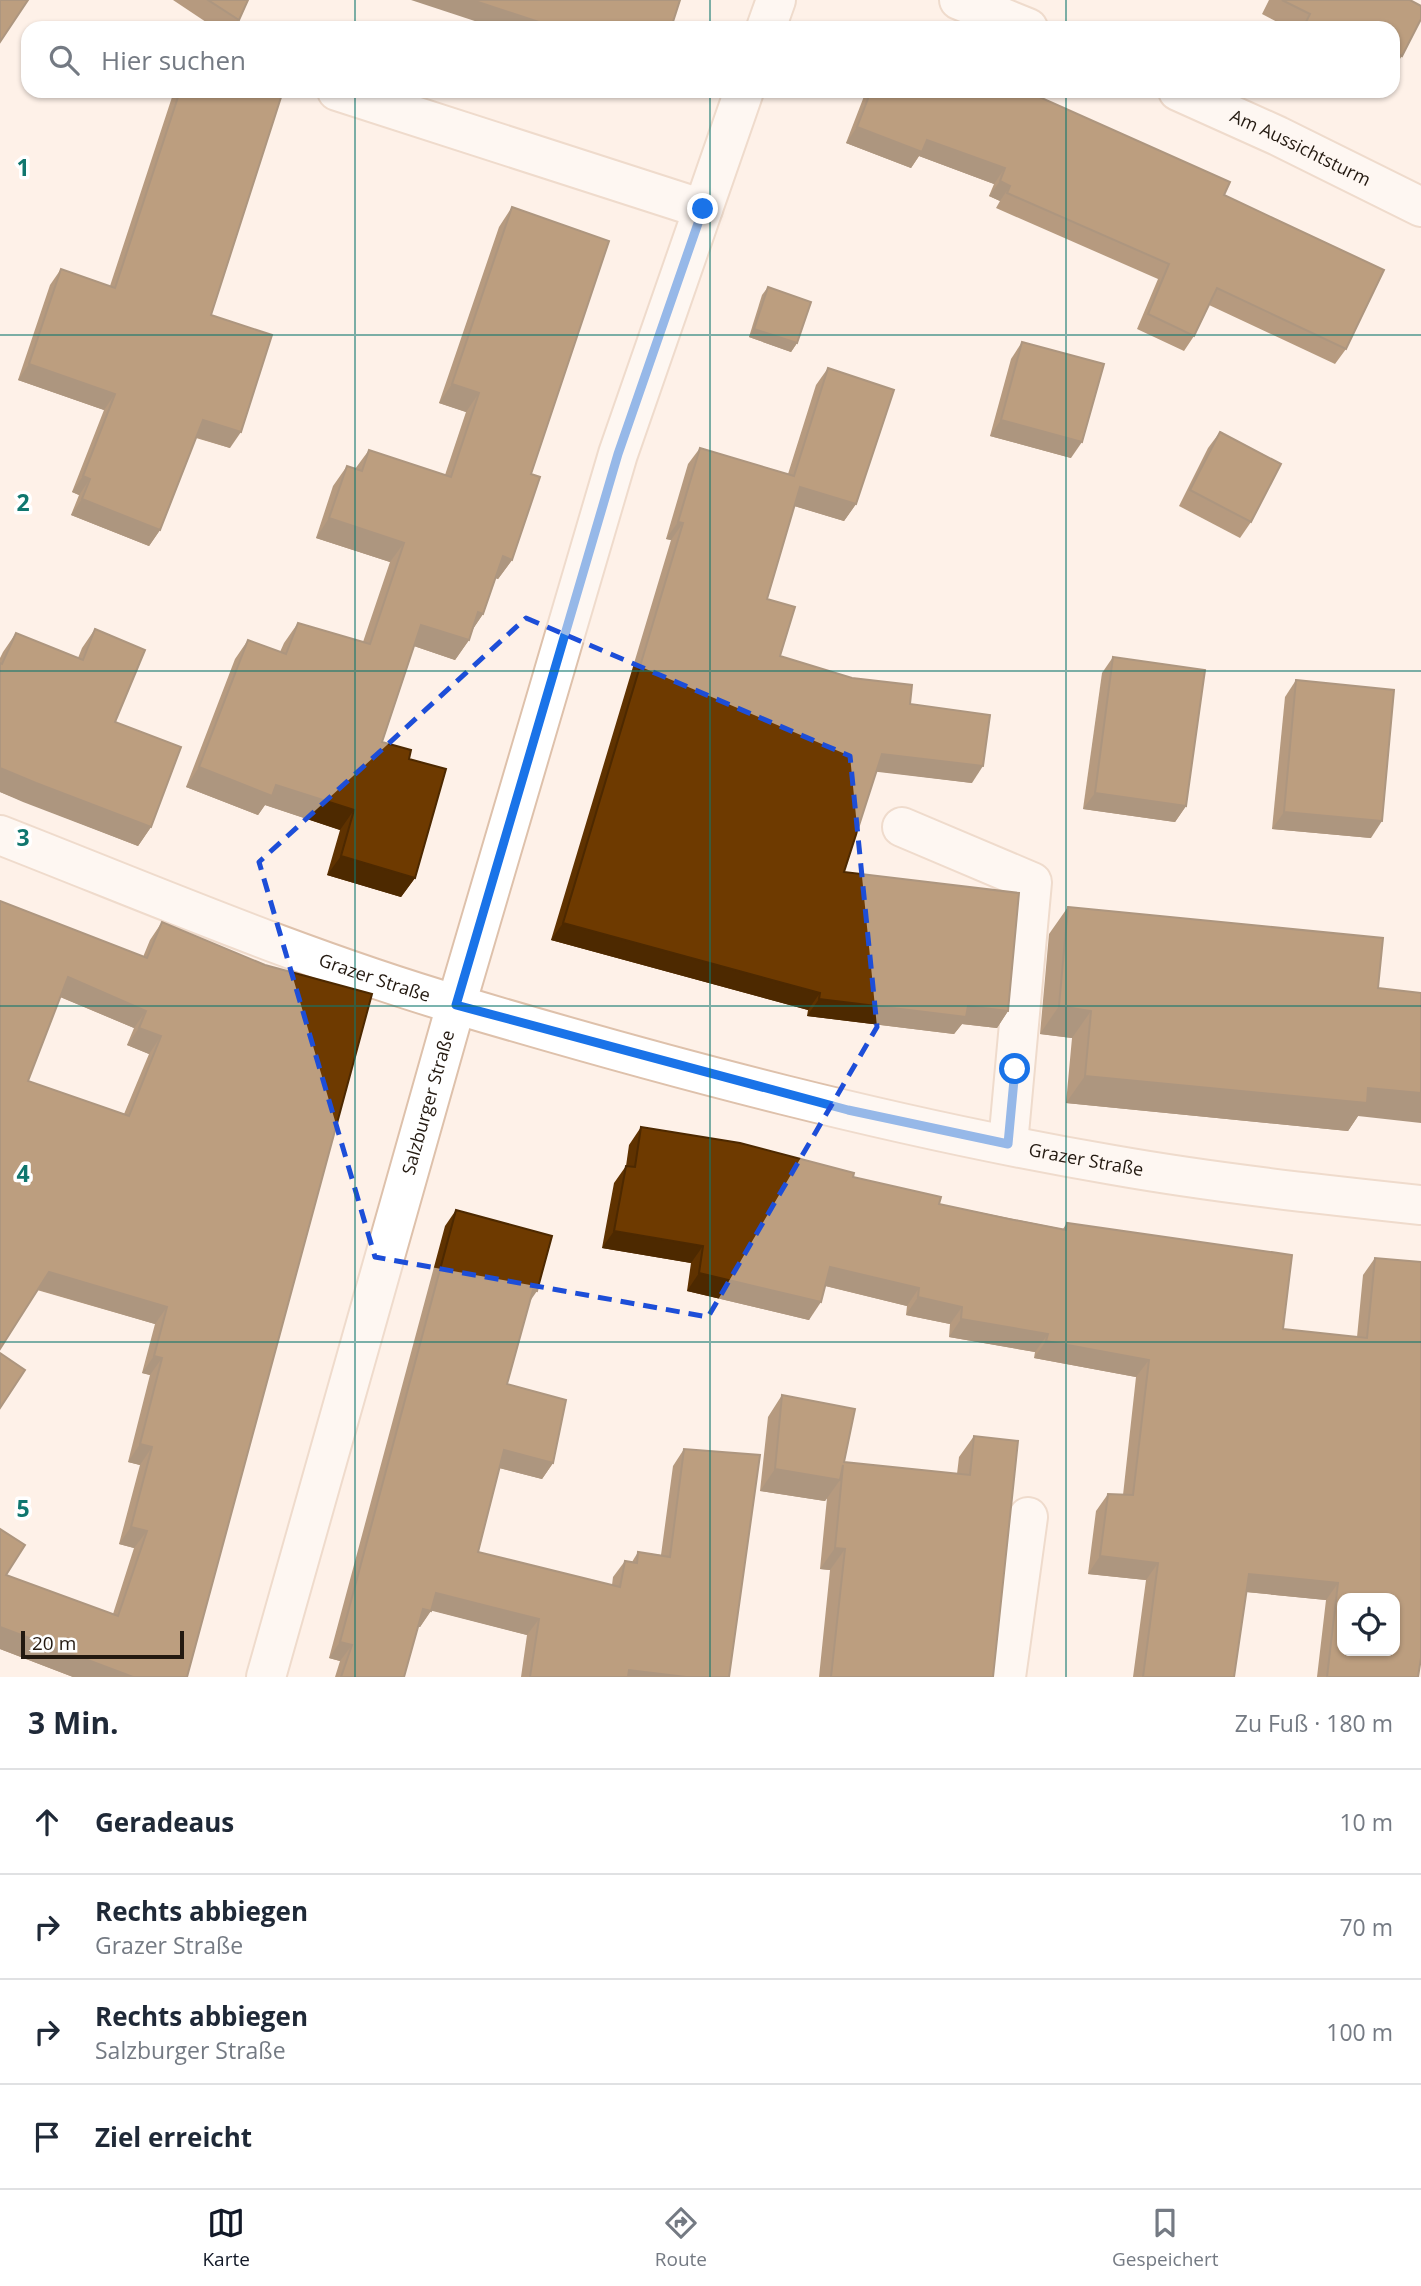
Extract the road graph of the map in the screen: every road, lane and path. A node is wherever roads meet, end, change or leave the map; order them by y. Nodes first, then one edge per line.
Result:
1 (776, 0) edge
2 (959, 0) edge
3 (768, 21) edge
4 (1011, 21) edge
5 (359, 98) edge
6 (742, 98) edge
7 (1194, 98) edge
8 (1421, 207) edge
9 (703, 209) junction
10 (902, 827) dead end
11 (0, 835) edge
12 (456, 1005) junction
13 (1008, 1144) junction
14 (1421, 1205) edge
15 (1028, 1517) dead end
16 (266, 1677) edge
17 (1006, 1677) edge

1 - 3 street
2 - 4 street
5 - 9 street
6 - 9 street, Salzburger Straße
7 - 8 street, Am Aussichtsturm
9 - 12 street, Salzburger Straße
10 - 13 street
11 - 12 street, Grazer Straße
12 - 13 street, Grazer Straße
12 - 16 street, Salzburger Straße
13 - 14 street, Grazer Straße
15 - 17 street

